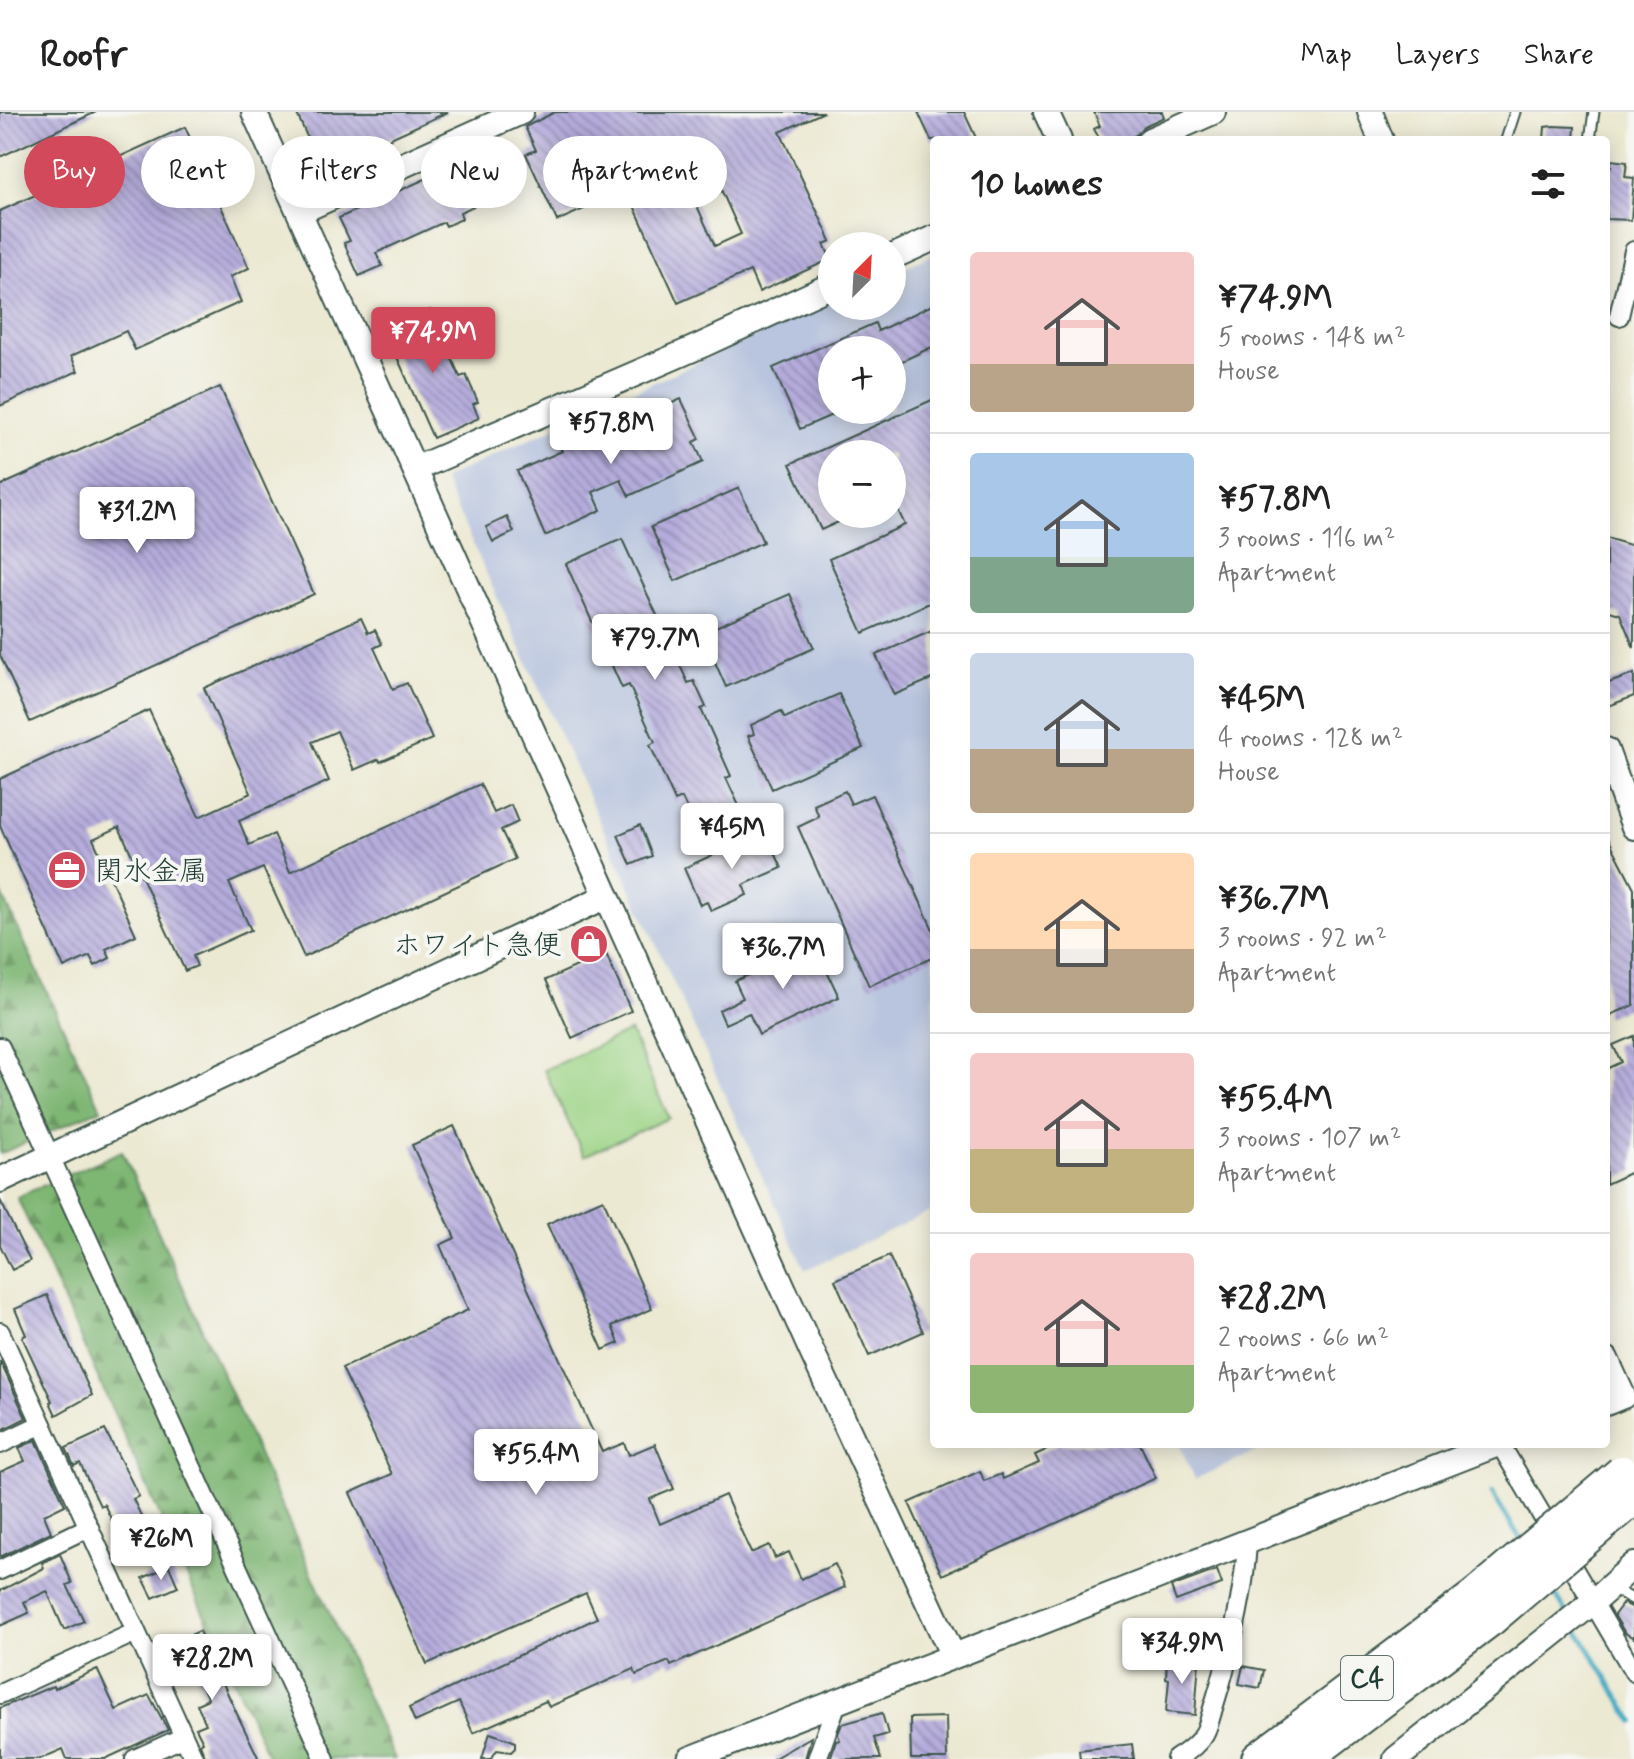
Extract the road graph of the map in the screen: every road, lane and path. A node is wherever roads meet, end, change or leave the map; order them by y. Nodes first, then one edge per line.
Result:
1 (254, 112) edge
2 (521, 112) edge
3 (1046, 112) edge
4 (1213, 112) edge
5 (1370, 112) edge
6 (1515, 112) edge
7 (1594, 112) edge
8 (1057, 136) edge
9 (1159, 136) edge
10 (1379, 136) edge
11 (1507, 136) edge
12 (1591, 136) edge
13 (299, 212) junction
14 (930, 240) edge
15 (906, 251) edge
16 (1634, 251) edge
17 (818, 291) edge
18 (1619, 316) dead end
19 (415, 469) junction
20 (1610, 761) edge
21 (1634, 827) edge
22 (607, 896) junction
23 (0, 1047) edge
24 (49, 1158) junction
25 (0, 1180) edge
26 (0, 1332) edge
27 (1610, 1369) edge
28 (1621, 1397) edge
29 (42, 1424) junction
30 (0, 1444) edge
31 (1489, 1448) edge
32 (1502, 1448) edge
33 (1630, 1478) edge
34 (89, 1527) junction
35 (1247, 1541) junction
36 (1634, 1565) edge
37 (0, 1570) edge
38 (1601, 1594) junction
39 (1634, 1600) edge
40 (1483, 1607) junction
41 (136, 1632) junction
42 (953, 1656) junction
43 (1634, 1672) edge
44 (0, 1694) edge
45 (837, 1702) junction
46 (184, 1737) junction
47 (138, 1758) edge
48 (194, 1759) edge
49 (325, 1759) edge
50 (690, 1759) edge
51 (817, 1759) edge
52 (1176, 1759) edge
53 (1259, 1759) edge
54 (1304, 1759) edge
55 (1396, 1759) edge

1 - 13 street
2 - 13 street
3 - 8 street
4 - 9 street
5 - 10 street
6 - 11 lane
7 - 12 lane
13 - 19 street
14 - 15 street
16 - 18 street
17 - 19 street
19 - 22 street
20 - 21 street
22 - 24 street
22 - 42 street
23 - 24 street
24 - 25 street
24 - 49 street
26 - 29 street
27 - 28 street
29 - 30 street
29 - 34 street
31 - 35 street
32 - 38 street
33 - 40 highway, C4, bridge
34 - 37 street
34 - 41 street
35 - 42 street
35 - 52 street
36 - 38 street
38 - 39 lane
38 - 43 street
38 - 55 street
40 - 53 highway, C4
40 - 54 highway, C4
41 - 44 street
41 - 46 street
42 - 45 street
45 - 50 street
45 - 51 street
46 - 47 street
46 - 48 street

